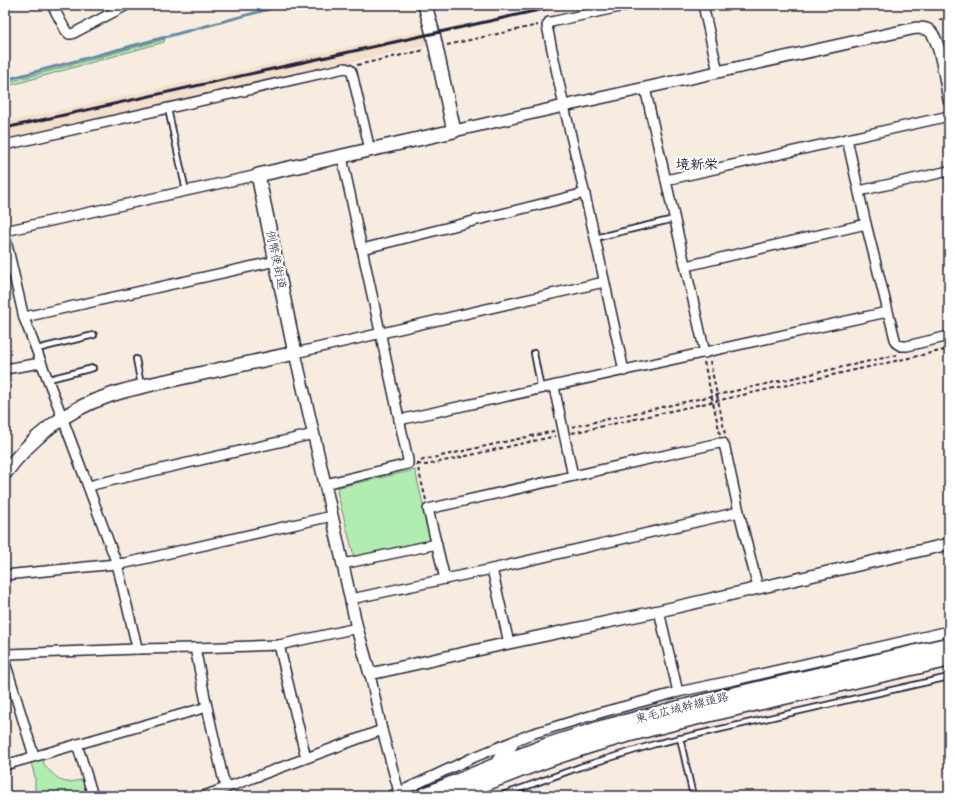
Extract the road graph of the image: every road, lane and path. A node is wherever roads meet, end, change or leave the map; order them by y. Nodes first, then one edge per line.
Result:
1 (52, 5) edge
2 (127, 5) edge
3 (425, 5) edge
4 (629, 5) edge
5 (703, 5) edge
6 (111, 9) edge
7 (949, 17) edge
8 (939, 20) dead end
9 (718, 72) junction
10 (645, 88) junction
11 (949, 100) edge
12 (564, 106) junction
13 (168, 109) junction
14 (949, 116) edge
15 (454, 131) junction
16 (847, 139) junction
17 (5, 145) edge
18 (370, 150) junction
19 (342, 157) junction
20 (949, 171) edge
21 (258, 175) junction
22 (666, 180) junction
23 (186, 191) junction
24 (859, 191) junction
25 (585, 194) junction
26 (674, 219) junction
27 (866, 224) junction
28 (5, 231) edge
29 (5, 236) edge
30 (595, 238) junction
31 (362, 250) junction
32 (276, 261) junction
33 (686, 266) junction
34 (604, 282) junction
35 (887, 312) junction
36 (24, 318) junction
37 (381, 333) junction
38 (94, 335) dead end
39 (949, 336) edge
40 (949, 349) edge
41 (36, 350) junction
42 (296, 353) junction
43 (534, 353) dead end
44 (705, 353) junction
45 (903, 353) dead end
46 (136, 359) dead end
47 (41, 362) junction
48 (93, 368) dead end
49 (5, 369) edge
50 (624, 371) junction
51 (48, 380) junction
52 (142, 387) junction
53 (554, 387) junction
54 (541, 389) junction
55 (717, 395) junction
56 (712, 396) junction
57 (718, 400) junction
58 (713, 401) junction
59 (62, 418) junction
60 (399, 420) junction
61 (563, 432) junction
62 (314, 434) junction
63 (723, 443) junction
64 (413, 464) junction
65 (5, 473) edge
66 (573, 476) junction
67 (326, 484) junction
68 (89, 487) junction
69 (428, 509) junction
70 (739, 512) junction
71 (332, 516) junction
72 (436, 544) junction
73 (949, 544) edge
74 (117, 564) junction
75 (343, 564) junction
76 (492, 569) junction
77 (5, 575) edge
78 (445, 579) junction
79 (758, 588) junction
80 (351, 599) junction
81 (659, 611) junction
82 (357, 628) junction
83 (918, 638) junction
84 (509, 643) junction
85 (279, 645) junction
86 (948, 645) edge
87 (195, 648) junction
88 (137, 649) junction
89 (5, 655) edge
90 (5, 662) edge
91 (370, 674) junction
92 (949, 677) edge
93 (678, 692) junction
94 (206, 707) junction
95 (382, 730) junction
96 (680, 738) junction
97 (516, 740) junction
98 (77, 744) junction
99 (34, 756) junction
100 (306, 758) junction
101 (5, 765) edge
102 (493, 767) junction
103 (227, 788) junction
104 (395, 794) edge
105 (93, 796) edge
106 (204, 796) edge
107 (424, 796) edge
108 (454, 796) edge
109 (500, 796) edge
110 (693, 796) edge

1 - 6 street
2 - 6 street
3 - 15 main road
4 - 12 street
5 - 9 street
7 - 8 path
9 - 10 street
9 - 11 street
10 - 12 street
10 - 22 street
12 - 15 street
12 - 25 street
13 - 17 street
13 - 18 street
13 - 23 lane
14 - 16 street
15 - 18 main road
16 - 22 street
16 - 24 street
18 - 19 main road
19 - 21 main road
19 - 31 street
20 - 24 street
21 - 23 street
21 - 32 main road, 例幣使街道
22 - 26 street
23 - 28 street
24 - 27 street
25 - 30 street
25 - 31 street
26 - 30 lane
26 - 33 street
27 - 33 street
27 - 35 street
29 - 36 street
30 - 34 street
31 - 37 street
32 - 36 street
32 - 42 main road, 例幣使街道
33 - 44 street
34 - 37 street
34 - 50 street
35 - 39 street
35 - 44 street
36 - 41 street
37 - 42 street
37 - 60 street
38 - 41 lane
40 - 57 path
41 - 47 street
42 - 52 main road
42 - 62 street
43 - 54 lane
44 - 50 street
44 - 55 path
44 - 56 path
45 - 55 path
46 - 52 lane
47 - 49 street
47 - 51 street
48 - 51 lane
50 - 53 street
51 - 59 street
52 - 59 main road
53 - 54 street
53 - 61 street
54 - 60 street
55 - 56 path
55 - 57 path
56 - 58 path
56 - 61 path
57 - 58 path
57 - 63 path
58 - 61 path
58 - 63 path
59 - 65 main road
59 - 68 street
60 - 64 street
61 - 64 path
61 - 64 path
61 - 66 street
62 - 67 street
62 - 68 street
63 - 66 street
63 - 70 street
64 - 67 street
64 - 69 path
66 - 69 street
67 - 71 street
68 - 74 street
69 - 72 street
70 - 76 street
70 - 79 street
71 - 74 street
71 - 75 street
72 - 75 street
72 - 78 street
73 - 79 street
74 - 77 street
74 - 88 street
75 - 80 street
76 - 78 street
76 - 84 street
78 - 80 street
79 - 81 street
80 - 82 street
81 - 84 street
81 - 93 street
82 - 85 street
82 - 91 street
83 - 86 street
83 - 86 street
83 - 93 street
84 - 91 street
85 - 87 street
85 - 100 street
86 - 102 highway, 東毛広域幹線道路
86 - 108 highway, 東毛広域幹線道路
87 - 88 street
87 - 94 street
88 - 89 street
90 - 99 street
91 - 95 street
92 - 96 lane
93 - 97 street
94 - 98 street
94 - 103 street
95 - 100 street
95 - 104 street
96 - 109 lane
96 - 110 lane
97 - 102 street
97 - 104 street
98 - 99 street
98 - 105 street
99 - 101 street
100 - 103 street
102 - 107 highway, 東毛広域幹線道路
103 - 106 street

